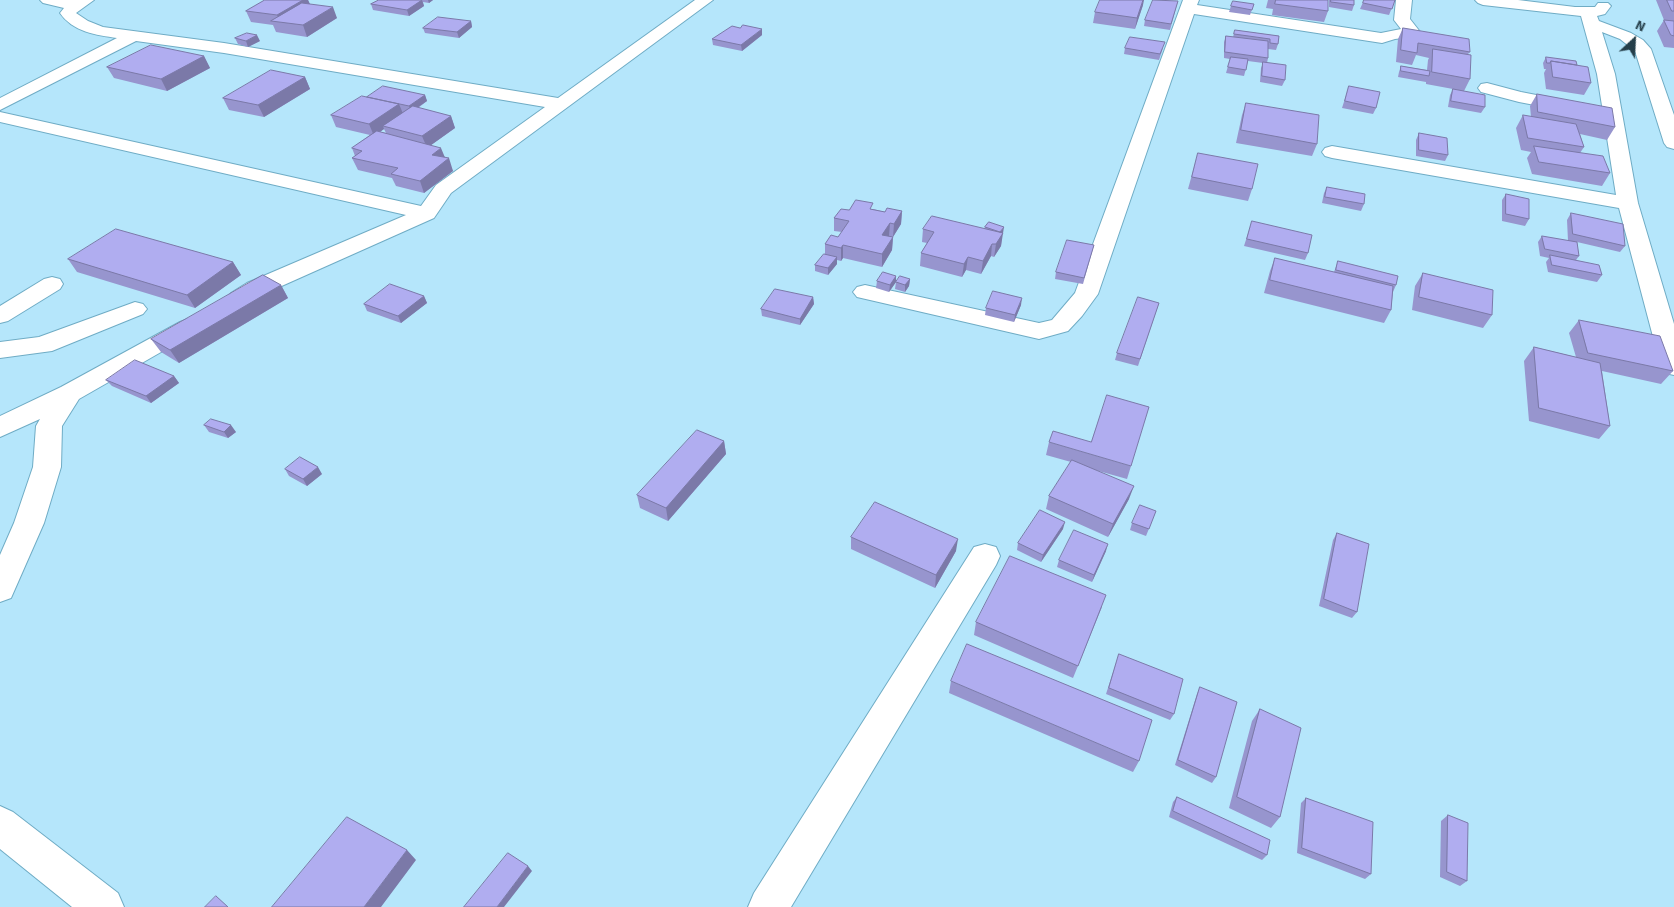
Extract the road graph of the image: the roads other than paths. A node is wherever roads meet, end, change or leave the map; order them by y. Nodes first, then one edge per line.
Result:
1 (48, 0) edge
2 (705, 0) edge
3 (1404, 0) edge
4 (1483, 0) edge
5 (80, 3) edge
6 (1190, 4) edge
7 (1594, 12) edge
8 (133, 36) junction
9 (1653, 77) junction
10 (1487, 88) dead end
11 (1674, 91) edge
12 (561, 104) junction
13 (0, 105) edge
14 (1598, 110) junction
15 (0, 118) edge
16 (1674, 143) edge
17 (1332, 152) dead end
18 (1628, 203) junction
19 (427, 214) junction
20 (52, 284) dead end
21 (865, 292) dead end
22 (135, 309) dead end
23 (0, 316) edge
24 (0, 350) edge
25 (1674, 366) edge
26 (70, 393) junction
27 (0, 427) edge
28 (985, 556) dead end
29 (0, 589) edge
30 (0, 825) edge
31 (104, 907) edge
32 (768, 907) edge

1 - 5 street
2 - 12 street
3 - 6 street
4 - 7 street
5 - 8 street
6 - 21 street
7 - 9 street
7 - 14 street
8 - 12 street
8 - 13 street
9 - 11 street
9 - 16 street
10 - 14 street
12 - 19 street
14 - 18 street
15 - 19 street
17 - 18 street
18 - 25 street
19 - 26 street
20 - 23 street
22 - 24 street
26 - 27 street
26 - 29 street
28 - 32 street
30 - 31 street

